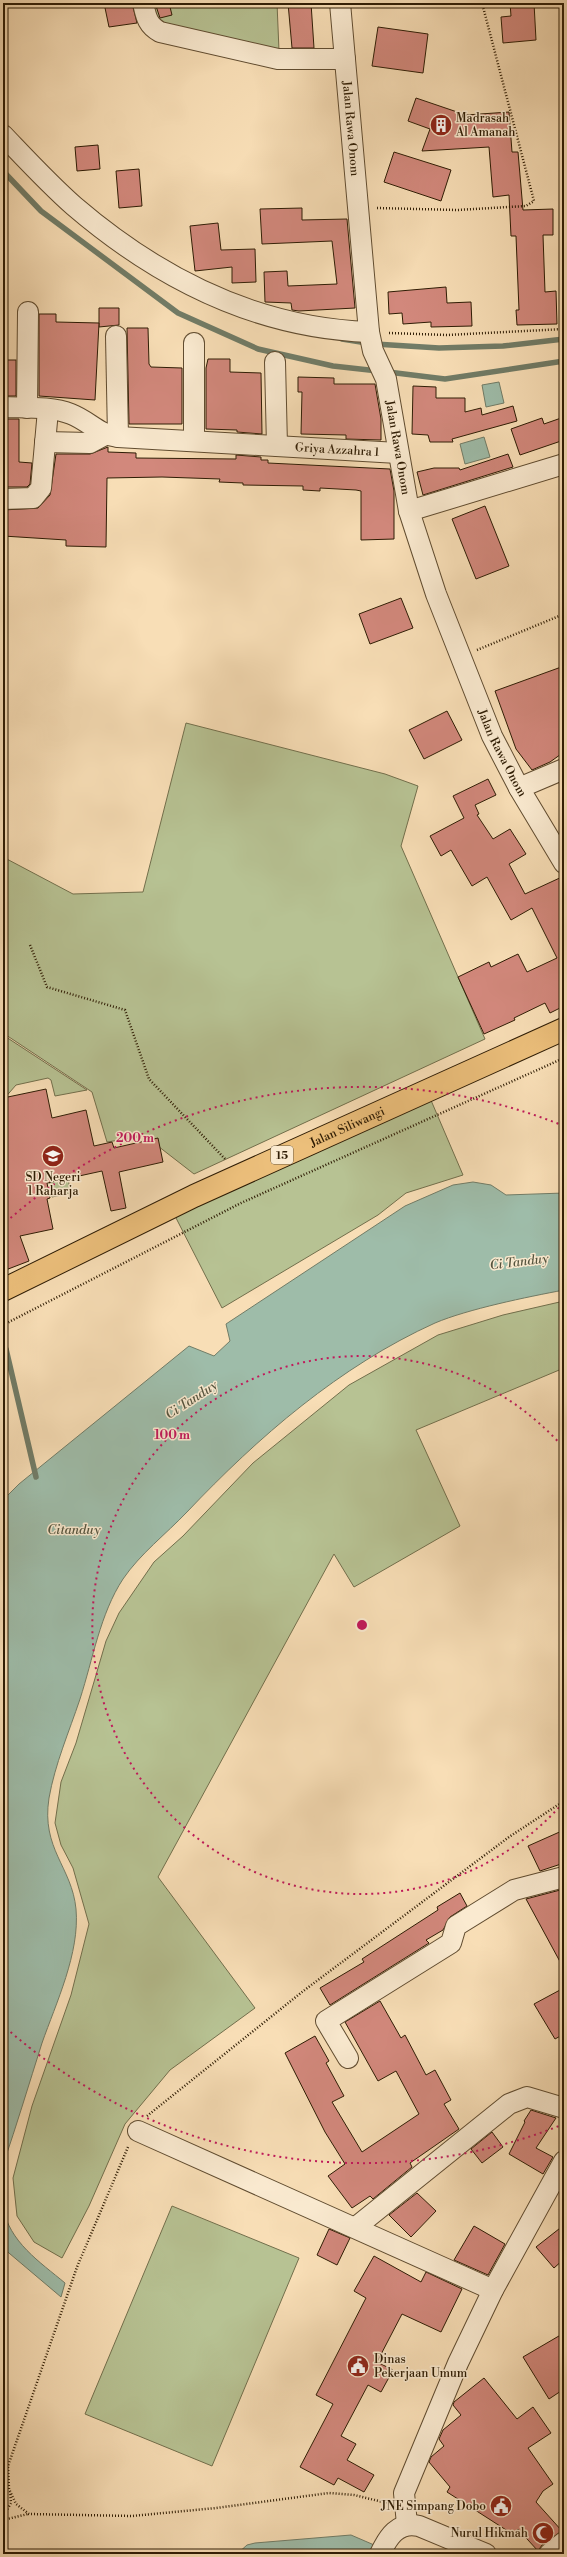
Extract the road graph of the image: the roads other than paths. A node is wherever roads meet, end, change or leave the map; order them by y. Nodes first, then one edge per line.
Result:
1 (143, 3) edge
2 (340, 3) edge
3 (345, 59) junction
4 (3, 135) edge
5 (28, 312) dead end
6 (116, 336) dead end
7 (194, 343) dead end
8 (376, 354) junction
9 (275, 362) dead end
10 (3, 407) edge
11 (27, 408) junction
12 (48, 410) junction
13 (111, 436) junction
14 (194, 440) junction
15 (45, 442) junction
16 (276, 446) junction
17 (398, 453) junction
18 (564, 464) edge
19 (3, 499) edge
20 (409, 511) junction
21 (564, 769) edge
22 (519, 788) junction
23 (564, 863) edge
24 (564, 1029) edge
25 (3, 1290) edge
26 (564, 1877) edge
27 (348, 2058) dead end
28 (564, 2108) edge
29 (138, 2131) road end
30 (564, 2161) edge
31 (356, 2227) junction
32 (493, 2290) junction
33 (406, 2516) junction
34 (564, 2542) edge
35 (383, 2548) edge
36 (486, 2554) edge
37 (549, 2554) edge

1 - 3 street
2 - 3 street, Jalan Rawa Onom
3 - 8 street, Jalan Rawa Onom
4 - 8 street
5 - 11 street
6 - 13 street
7 - 14 street
8 - 17 street, Jalan Rawa Onom
9 - 16 street
10 - 11 street
11 - 12 street
12 - 13 street
12 - 15 street
13 - 14 street, Griya Azzahra 1
13 - 15 street, Griya Azzahra 1
14 - 16 street, Griya Azzahra 1
15 - 19 street
16 - 17 street, Griya Azzahra 1
17 - 20 street, Jalan Rawa Onom
18 - 20 street
20 - 22 street, Jalan Rawa Onom
21 - 22 street
22 - 23 street, Jalan Rawa Onom
24 - 25 highway, Jalan Siliwangi / 15
26 - 27 street
28 - 31 street
29 - 31 street
30 - 32 street
31 - 32 street
32 - 33 street
33 - 35 street
33 - 36 street
34 - 37 street

